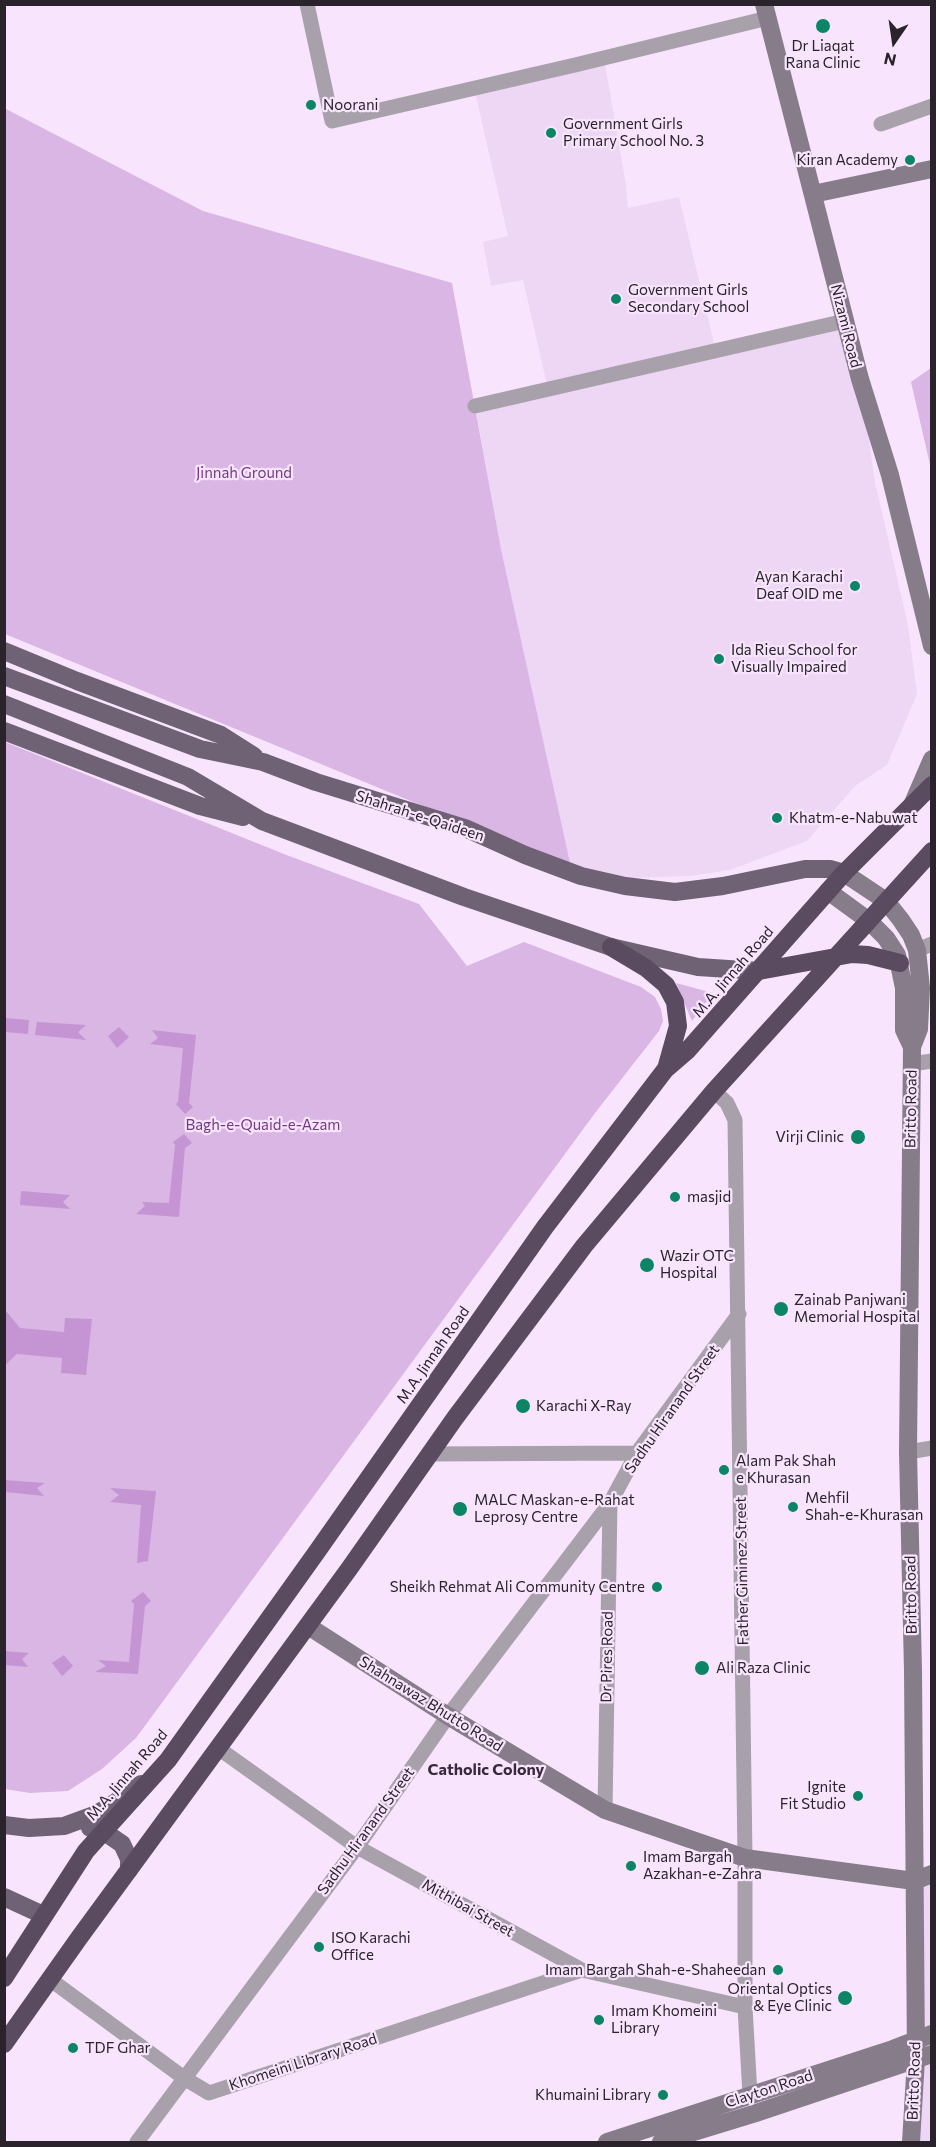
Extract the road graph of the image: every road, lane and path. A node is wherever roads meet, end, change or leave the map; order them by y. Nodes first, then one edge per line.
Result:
1 (307, 4) edge
2 (766, 11) edge
3 (932, 106) edge
4 (881, 124) dead end
5 (932, 169) edge
6 (813, 194) junction
7 (845, 321) junction
8 (475, 406) dead end
9 (932, 646) edge
10 (4, 651) edge
11 (4, 676) edge
12 (4, 704) edge
13 (4, 731) edge
14 (200, 749) junction
15 (932, 759) edge
16 (263, 762) junction
17 (188, 777) junction
18 (932, 785) edge
19 (913, 803) junction
20 (262, 821) junction
21 (932, 851) edge
22 (844, 873) junction
23 (828, 891) junction
24 (886, 901) junction
25 (869, 921) junction
26 (611, 947) junction
27 (924, 947) edge
28 (838, 955) junction
29 (900, 963) junction
30 (759, 970) junction
31 (919, 990) edge
32 (912, 1055) junction
33 (932, 1061) edge
34 (665, 1070) junction
35 (714, 1090) junction
36 (739, 1314) junction
37 (932, 1448) edge
38 (908, 1452) junction
39 (637, 1453) junction
40 (430, 1454) junction
41 (610, 1503) junction
42 (308, 1626) junction
43 (448, 1716) junction
44 (218, 1748) junction
45 (162, 1767) junction
46 (605, 1810) junction
47 (4, 1825) edge
48 (64, 1826) junction
49 (113, 1837) junction
50 (357, 1847) junction
51 (745, 1858) junction
52 (129, 1870) junction
53 (932, 1874) edge
54 (914, 1881) junction
55 (4, 1897) edge
56 (44, 1916) junction
57 (582, 1970) junction
58 (4, 1978) edge
59 (51, 1980) junction
60 (745, 2007) junction
61 (923, 2037) edge
62 (4, 2044) edge
63 (924, 2057) edge
64 (184, 2078) junction
65 (750, 2096) junction
66 (137, 2142) edge
67 (607, 2142) edge
68 (661, 2142) edge
69 (911, 2142) edge

1 - 2 street
2 - 6 street, Nizami Road
3 - 4 street
5 - 6 street
6 - 7 street, Nizami Road
7 - 8 street
7 - 9 street, Nizami Road
10 - 16 main road
11 - 14 main road, Shahrah-e-Qaideen
12 - 17 main road
13 - 20 main road
14 - 16 main road, Shahrah-e-Qaideen
14 - 17 main road
15 - 19 street
16 - 22 main road, Shahrah-e-Qaideen
17 - 20 main road
18 - 19 highway, M.A. Jinnah Road
19 - 22 highway, M.A. Jinnah Road
20 - 26 main road
21 - 24 highway
22 - 23 highway, M.A. Jinnah Road
22 - 24 street, Britto Road
23 - 25 street, Britto Road
23 - 30 highway, M.A. Jinnah Road
24 - 25 highway
24 - 27 street, Britto Road
25 - 28 highway
25 - 29 street, Britto Road
26 - 30 main road
26 - 34 highway
27 - 31 street, Britto Road
28 - 29 highway
28 - 30 highway
28 - 35 highway
29 - 31 street, Britto Road
30 - 34 highway, M.A. Jinnah Road
31 - 32 street, Britto Road
32 - 33 street
32 - 38 street, Britto Road
34 - 45 highway, M.A. Jinnah Road
35 - 36 street, Father Giminez Street
35 - 40 highway
36 - 39 street, Sadhu Hiranand Street
36 - 51 street, Father Giminez Street
37 - 38 street
38 - 54 street, Britto Road
39 - 40 street
39 - 41 street, Sadhu Hiranand Street
40 - 42 highway
41 - 43 street, Sadhu Hiranand Street
41 - 46 street, Dr Pires Road
42 - 43 street, Shahnawaz Bhutto Road
42 - 44 highway
43 - 46 street, Shahnawaz Bhutto Road
43 - 50 street, Sadhu Hiranand Street
44 - 50 street, Mithibai Street
44 - 52 highway
45 - 48 main road
45 - 49 highway, M.A. Jinnah Road
46 - 51 street, Shahnawaz Bhutto Road
47 - 48 main road
48 - 49 main road
49 - 52 main road
49 - 56 highway, M.A. Jinnah Road
50 - 57 street, Mithibai Street
50 - 64 street, Sadhu Hiranand Street
51 - 54 street, Shahnawaz Bhutto Road
51 - 60 street, Father Giminez Street
52 - 59 highway
53 - 54 street, Shahnawaz Bhutto Road
54 - 61 street, Britto Road
55 - 56 main road
56 - 58 highway, M.A. Jinnah Road
57 - 60 street, Mithibai Street
57 - 64 street, Khomeini Library Road
59 - 62 highway
59 - 64 street, Khomeini Library Road
60 - 65 street, Father Giminez Street
61 - 63 street, Britto Road
61 - 65 street, Clayton Road
63 - 68 street, Clayton Road
63 - 69 street, Britto Road
64 - 66 street, Sadhu Hiranand Street
65 - 67 street, Clayton Road

